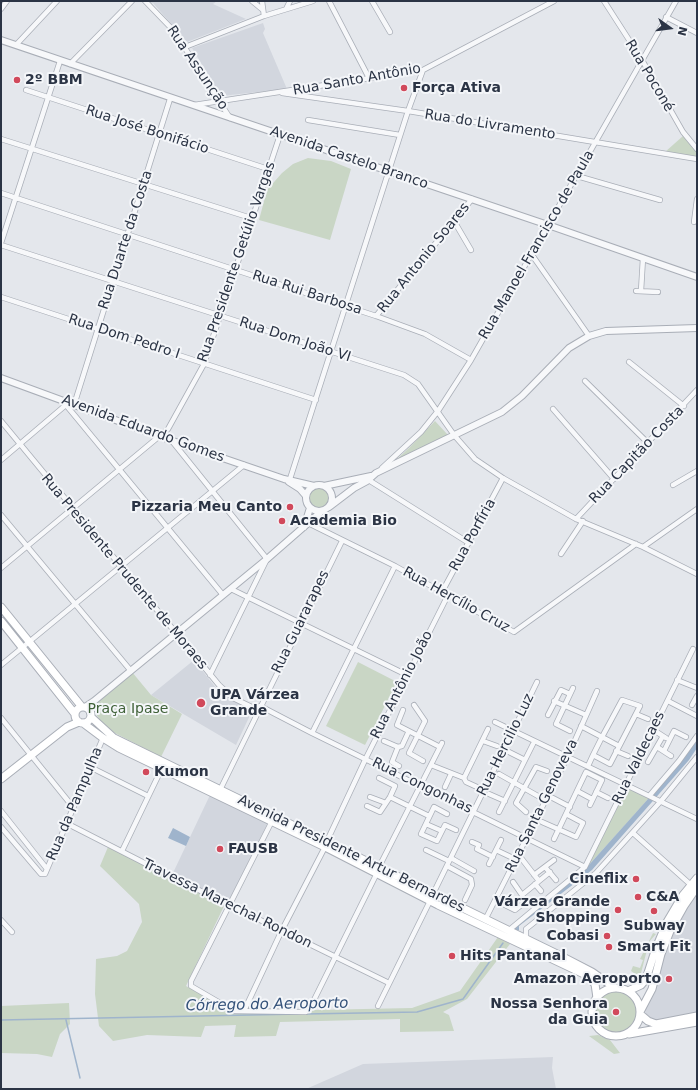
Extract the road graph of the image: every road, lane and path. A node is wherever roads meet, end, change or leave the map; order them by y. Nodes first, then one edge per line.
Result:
1 (8, 1) edge
2 (57, 1) edge
3 (132, 1) edge
4 (145, 1) edge
5 (252, 1) edge
6 (262, 1) edge
7 (290, 1) edge
8 (313, 1) edge
9 (329, 1) edge
10 (372, 1) edge
11 (554, 1) edge
12 (604, 1) edge
13 (676, 1) edge
14 (1, 9) edge
15 (286, 9) junction
16 (263, 10) junction
17 (264, 16) junction
18 (666, 17) junction
19 (390, 32) dead end
20 (697, 33) edge
21 (1, 40) edge
22 (16, 45) junction
23 (185, 47) junction
24 (642, 60) junction
25 (60, 61) junction
26 (70, 64) junction
27 (423, 70) junction
28 (369, 78) junction
29 (26, 90) dead end
30 (282, 93) junction
31 (48, 98) junction
32 (170, 99) junction
33 (220, 101) junction
34 (192, 105) junction
35 (408, 111) junction
36 (230, 118) junction
37 (308, 120) dead end
38 (160, 134) junction
39 (280, 135) junction
40 (400, 135) junction
41 (1, 138) edge
42 (595, 142) junction
43 (32, 148) junction
44 (697, 149) edge
45 (697, 159) edge
46 (268, 168) junction
47 (388, 172) junction
48 (577, 176) junction
49 (144, 183) junction
50 (1, 193) edge
51 (16, 198) junction
52 (697, 198) edge
53 (472, 199) junction
54 (660, 200) dead end
55 (251, 218) junction
56 (454, 221) junction
57 (694, 222) dead end
58 (548, 225) junction
59 (127, 234) junction
60 (1, 244) edge
61 (471, 250) dead end
62 (532, 255) junction
63 (643, 258) junction
64 (236, 270) junction
65 (697, 277) edge
66 (112, 281) junction
67 (658, 292) dead end
68 (1, 298) edge
69 (346, 306) junction
70 (221, 315) junction
71 (376, 316) junction
72 (98, 328) junction
73 (697, 328) edge
74 (589, 336) junction
75 (331, 351) junction
76 (471, 360) junction
77 (630, 362) dead end
78 (204, 364) junction
79 (1, 378) edge
80 (585, 381) dead end
81 (697, 390) edge
82 (316, 400) junction
83 (69, 404) junction
84 (684, 406) junction
85 (553, 409) dead end
86 (438, 411) junction
87 (1, 421) edge
88 (454, 435) junction
89 (160, 436) junction
90 (170, 440) junction
91 (648, 443) junction
92 (19, 445) junction
93 (1, 460) edge
94 (244, 465) junction
95 (120, 470) junction
96 (697, 471) edge
97 (370, 476) junction
98 (503, 478) junction
99 (614, 479) junction
100 (288, 480) junction
101 (673, 485) dead end
102 (314, 486) junction
103 (324, 486) junction
104 (212, 491) junction
105 (306, 496) junction
106 (329, 507) junction
107 (310, 508) junction
108 (72, 509) junction
109 (697, 509) edge
110 (322, 511) junction
111 (1, 515) edge
112 (576, 519) junction
113 (583, 521) junction
114 (306, 524) junction
115 (168, 528) junction
116 (342, 541) junction
117 (469, 543) junction
118 (636, 544) junction
119 (27, 546) junction
120 (643, 547) junction
121 (561, 554) dead end
122 (267, 559) junction
123 (395, 566) junction
124 (121, 567) junction
125 (1, 568) edge
126 (697, 574) edge
127 (230, 589) junction
128 (442, 592) junction
129 (223, 595) junction
130 (448, 595) junction
131 (249, 598) junction
132 (75, 604) junction
133 (1, 607) edge
134 (1, 621) edge
135 (300, 623) junction
136 (177, 633) junction
137 (29, 642) junction
138 (22, 647) junction
139 (354, 649) junction
140 (693, 650) dead end
141 (1, 665) edge
142 (131, 671) junction
143 (210, 674) junction
144 (406, 675) junction
145 (677, 680) junction
146 (537, 682) dead end
147 (573, 688) dead end
148 (697, 688) edge
149 (597, 690) dead end
150 (570, 694) junction
151 (697, 696) edge
152 (554, 701) junction
153 (668, 701) junction
154 (414, 705) dead end
155 (692, 705) dead end
156 (565, 706) junction
157 (259, 708) junction
158 (403, 710) dead end
159 (87, 711) junction
160 (548, 714) dead end
161 (636, 714) junction
162 (586, 715) junction
163 (697, 716) edge
164 (1, 718) edge
165 (78, 719) junction
166 (648, 719) dead end
167 (495, 722) dead end
168 (581, 726) junction
169 (488, 729) dead end
170 (514, 730) junction
171 (652, 730) junction
172 (570, 731) dead end
173 (312, 733) junction
174 (408, 733) junction
175 (663, 736) junction
176 (697, 736) edge
177 (417, 737) junction
178 (602, 737) junction
179 (686, 737) dead end
180 (103, 738) junction
181 (670, 740) junction
182 (384, 741) dead end
183 (483, 741) junction
184 (533, 744) dead end
185 (497, 746) dead end
186 (619, 746) junction
187 (398, 747) junction
188 (657, 747) junction
189 (507, 751) dead end
190 (616, 751) junction
191 (664, 751) junction
192 (31, 755) junction
193 (593, 755) junction
194 (568, 756) junction
195 (628, 756) dead end
196 (672, 756) dead end
197 (697, 757) edge
198 (366, 758) junction
199 (525, 760) junction
200 (423, 761) dead end
201 (648, 762) dead end
202 (431, 765) junction
203 (399, 766) dead end
204 (588, 766) junction
205 (90, 767) junction
206 (162, 768) junction
207 (547, 771) dead end
208 (451, 774) junction
209 (499, 774) dead end
210 (379, 778) dead end
211 (464, 778) junction
212 (1, 779) edge
213 (515, 782) junction
214 (626, 784) junction
215 (421, 785) junction
216 (445, 787) dead end
217 (477, 787) dead end
218 (525, 788) junction
219 (220, 790) junction
220 (577, 791) junction
221 (596, 792) junction
222 (489, 794) dead end
223 (650, 795) junction
224 (148, 796) junction
225 (370, 796) dead end
226 (390, 797) junction
227 (546, 797) junction
228 (608, 798) dead end
229 (592, 799) junction
230 (659, 800) junction
231 (505, 801) junction
232 (386, 803) junction
233 (590, 805) dead end
234 (367, 806) dead end
235 (73, 807) junction
236 (570, 807) junction
237 (409, 808) junction
238 (1, 811) edge
239 (474, 812) junction
240 (499, 812) dead end
241 (526, 812) dead end
242 (447, 814) dead end
243 (566, 814) junction
244 (430, 816) junction
245 (697, 819) edge
246 (272, 821) junction
247 (542, 822) dead end
248 (66, 823) junction
249 (426, 824) junction
250 (1, 827) edge
251 (456, 830) dead end
252 (559, 830) junction
253 (442, 831) junction
254 (633, 833) junction
255 (526, 838) junction
256 (554, 839) dead end
257 (501, 840) dead end
258 (472, 842) dead end
259 (326, 844) junction
260 (122, 850) junction
261 (426, 850) dead end
262 (496, 850) junction
263 (518, 854) junction
264 (492, 857) junction
265 (515, 859) junction
266 (450, 860) junction
267 (554, 860) dead end
268 (489, 864) dead end
269 (447, 866) junction
270 (545, 867) junction
271 (584, 867) junction
272 (47, 869) junction
273 (378, 870) junction
274 (474, 871) dead end
275 (550, 872) junction
276 (534, 875) junction
277 (697, 878) edge
278 (556, 880) dead end
279 (513, 882) dead end
280 (537, 882) junction
281 (694, 886) edge
282 (541, 891) dead end
283 (522, 894) junction
284 (432, 898) junction
285 (465, 900) dead end
286 (503, 904) dead end
287 (229, 905) junction
288 (1, 920) edge
289 (485, 920) junction
290 (282, 930) junction
291 (508, 931) junction
292 (12, 932) dead end
293 (526, 940) junction
294 (336, 957) junction
295 (389, 983) junction
296 (615, 988) junction
297 (628, 991) junction
298 (597, 998) junction
299 (378, 1006) dead end
300 (244, 1011) junction
301 (641, 1012) junction
302 (697, 1016) edge
303 (697, 1022) edge
304 (627, 1034) junction

1 - 14 street
2 - 22 street
3 - 26 street
4 - 23 street, Rua Assunção
5 - 16 street
6 - 16 street
7 - 15 street
8 - 15 street
9 - 28 street
10 - 19 street
11 - 27 street, Rua Santo Antônio
12 - 24 street, Rua Poconé
13 - 18 street, Rua Manoel Francisco de Paula
15 - 17 street
16 - 17 street
17 - 23 street
18 - 20 street
18 - 24 street, Rua Manoel Francisco de Paula
21 - 22 street, Avenida Castelo Branco
22 - 25 street, Avenida Castelo Branco
23 - 33 street, Rua Assunção
24 - 42 street, Rua Manoel Francisco de Paula
24 - 44 street, Rua Poconé
25 - 26 street, Avenida Castelo Branco
25 - 31 street
26 - 32 street, Avenida Castelo Branco
27 - 28 street, Rua Santo Antônio
27 - 35 street
28 - 30 street, Rua Santo Antônio
29 - 31 street, Rua José Bonifácio
30 - 33 street, Rua Santo Antônio
30 - 35 street, Rua do Livramento
31 - 38 street, Rua José Bonifácio
31 - 43 street
32 - 34 street, Avenida Castelo Branco
32 - 38 street, Rua Duarte da Costa
33 - 34 street, Rua Santo Antônio
33 - 36 street, Rua Assunção
34 - 36 street, Avenida Castelo Branco
35 - 40 street
35 - 42 street, Rua do Livramento
36 - 39 street, Avenida Castelo Branco
37 - 40 street
38 - 46 street, Rua José Bonifácio
38 - 49 street, Rua Duarte da Costa
39 - 46 street, Rua Presidente Getúlio Vargas
39 - 47 street, Avenida Castelo Branco
40 - 47 street
41 - 43 street
42 - 45 street, Rua do Livramento
42 - 48 street, Rua Manoel Francisco de Paula
43 - 49 street
43 - 51 street
46 - 55 street, Rua Presidente Getúlio Vargas
47 - 53 street, Avenida Castelo Branco
47 - 69 street
48 - 54 street
48 - 58 street, Rua Manoel Francisco de Paula
49 - 55 street
49 - 59 street, Rua Duarte da Costa
50 - 51 street, Rua Rui Barbosa
51 - 59 street, Rua Rui Barbosa
51 - 60 street
52 - 57 street
53 - 56 street, Rua Antonio Soares
53 - 58 street, Avenida Castelo Branco
55 - 64 street, Rua Presidente Getúlio Vargas
56 - 61 street
56 - 71 street, Rua Antonio Soares
58 - 62 street, Rua Manoel Francisco de Paula
58 - 63 street, Avenida Castelo Branco
59 - 64 street, Rua Rui Barbosa
59 - 66 street, Rua Duarte da Costa
60 - 66 street, Rua Dom João VI
62 - 74 street
62 - 76 street, Rua Manoel Francisco de Paula
63 - 65 street, Avenida Castelo Branco
63 - 67 street
64 - 69 street, Rua Rui Barbosa
64 - 70 street, Rua Presidente Getúlio Vargas
66 - 70 street, Rua Dom João VI
66 - 72 street, Rua Duarte da Costa
68 - 72 street, Rua Dom Pedro I
69 - 71 street, Rua Rui Barbosa
69 - 75 street
70 - 75 street, Rua Dom João VI
70 - 78 street, Rua Presidente Getúlio Vargas
71 - 76 street, Rua Rui Barbosa
72 - 78 street, Rua Dom Pedro I
72 - 83 street, Rua Duarte da Costa
73 - 74 street
74 - 88 street
75 - 82 street
75 - 86 street, Rua Dom João VI
76 - 86 street, Rua Manoel Francisco de Paula
77 - 84 street
78 - 82 street, Rua Dom Pedro I
78 - 89 street, Rua Presidente Getúlio Vargas
79 - 83 street, Avenida Eduardo Gomes
80 - 91 street
81 - 84 street, Rua Capitão Costa
82 - 100 street
83 - 89 street, Avenida Eduardo Gomes
83 - 92 street
83 - 95 street
84 - 91 street, Rua Capitão Costa
85 - 99 street
86 - 88 street, Rua Dom João VI
86 - 97 street, Rua Manoel Francisco de Paula
87 - 92 street, Rua Presidente Prudente de Moraes
88 - 97 street
88 - 98 street, Rua Dom João VI
89 - 90 street, Avenida Eduardo Gomes
89 - 95 street, Rua Presidente Getúlio Vargas
90 - 94 street, Avenida Eduardo Gomes
90 - 104 street
91 - 99 street, Rua Capitão Costa
92 - 93 street
92 - 108 street, Rua Presidente Prudente de Moraes
94 - 100 street, Avenida Eduardo Gomes
94 - 104 street
95 - 108 street, Rua Presidente Getúlio Vargas
95 - 115 street
96 - 101 street
97 - 103 street
97 - 106 street
97 - 117 street
98 - 112 street, Rua Dom João VI
98 - 117 street, Rua Porfíria
99 - 112 street, Rua Capitão Costa
100 - 102 street, Avenida Eduardo Gomes
100 - 105 street
102 - 103 street
102 - 105 street
103 - 106 street
104 - 115 street
104 - 122 street
105 - 107 street
106 - 110 street
107 - 110 street
107 - 114 street
108 - 119 street, Rua Presidente Getúlio Vargas
108 - 124 street, Rua Presidente Prudente de Moraes
109 - 120 street
110 - 114 street
111 - 119 street
112 - 113 street, Rua Dom João VI
113 - 118 street, Rua Dom João VI
113 - 121 street
114 - 116 street, Rua Hercílio Cruz
114 - 122 street
115 - 124 street
115 - 129 street
116 - 123 street, Rua Hercílio Cruz
116 - 135 street, Rua Guararapes
117 - 128 street, Rua Porfíria
118 - 120 street, Rua Dom João VI
118 - 130 street, Rua Hercílio Cruz
119 - 125 street, Rua Presidente Getúlio Vargas
119 - 132 street
120 - 126 street, Rua Dom João VI
122 - 127 street
122 - 131 street
123 - 128 street, Rua Hercílio Cruz
123 - 139 street
124 - 132 street
124 - 136 street, Rua Presidente Prudente de Moraes
127 - 129 street
127 - 131 street
128 - 130 street, Rua Hercílio Cruz
129 - 136 street
130 - 144 street, Rua Antônio João
131 - 135 street
131 - 143 street
132 - 137 street
132 - 142 street
133 - 137 main road, Avenida Presidente Artur Bernardes
134 - 138 main road, Avenida Presidente Artur Bernardes
135 - 139 street
135 - 157 street, Rua Guararapes
136 - 142 street
136 - 143 street, Rua Presidente Prudente de Moraes
137 - 138 street
137 - 159 main road, Avenida Presidente Artur Bernardes
138 - 141 street
138 - 165 main road, Avenida Presidente Artur Bernardes
139 - 144 street
139 - 173 street
140 - 145 street, Rua Valdecaes
142 - 159 street
143 - 157 street, Rua Presidente Prudente de Moraes
144 - 198 street, Rua Antônio João
145 - 148 street
145 - 153 street, Rua Valdecaes
146 - 170 street, Rua Hercilio Luz
147 - 150 street
149 - 162 street, Rua Santa Genoveva
150 - 152 street
150 - 156 street
151 - 155 street
152 - 156 street
152 - 160 street
153 - 163 street
153 - 171 street, Rua Valdecaes
154 - 177 street
156 - 162 street
156 - 172 street
157 - 173 street, Rua Congonhas
157 - 219 street, Rua Guararapes
158 - 174 street
159 - 165 main road
159 - 165 main road
159 - 219 main road, Avenida Presidente Artur Bernardes
161 - 166 street
161 - 178 street
161 - 186 street
162 - 168 street, Rua Santa Genoveva
164 - 192 street
165 - 180 main road, Avenida Presidente Artur Bernardes
165 - 192 main road
167 - 170 street
168 - 178 street
168 - 194 street, Rua Santa Genoveva
169 - 183 street
170 - 194 street
170 - 239 street, Rua Hercilio Luz
171 - 175 street
171 - 214 street, Rua Valdecaes
173 - 198 street, Rua Congonhas
174 - 177 street
174 - 187 street
175 - 181 street
175 - 188 street
176 - 223 street
177 - 200 street
177 - 202 street
178 - 186 street
178 - 193 street
179 - 181 street
180 - 205 street, Rua da Pampulha
180 - 206 main road, Avenida Presidente Artur Bernardes
181 - 191 street
182 - 187 street
183 - 185 street
183 - 211 street
184 - 199 street
186 - 190 street
187 - 203 street
188 - 191 street
188 - 201 street
189 - 199 street
190 - 193 street
190 - 195 street
191 - 196 street
192 - 212 main road
192 - 235 street
193 - 204 street
194 - 204 street
194 - 227 street, Rua Santa Genoveva
197 - 230 street
198 - 215 street, Rua Congonhas
198 - 259 street, Rua Antônio João
199 - 213 street
202 - 208 street
202 - 215 street
204 - 214 street
205 - 224 street
205 - 235 street, Rua da Pampulha
206 - 224 street
206 - 246 main road, Avenida Presidente Artur Bernardes
207 - 218 street
208 - 211 street
208 - 216 street
209 - 213 street
210 - 226 street
211 - 217 street
213 - 218 street
213 - 231 street
214 - 223 street
214 - 271 street, Rua Valdecaes
215 - 237 street
215 - 239 street, Rua Congonhas
218 - 227 street
218 - 241 street
219 - 259 main road, Avenida Presidente Artur Bernardes
220 - 221 street
220 - 229 street
220 - 236 street
221 - 228 street
221 - 229 street
222 - 231 street
223 - 230 street
224 - 260 street
225 - 232 street
226 - 232 street
226 - 237 street
227 - 236 street
227 - 255 street, Rua Santa Genoveva
229 - 233 street
230 - 245 street
230 - 254 street
231 - 240 street
232 - 234 street
235 - 248 street, Rua da Pampulha
236 - 243 street
237 - 244 street
237 - 273 street
238 - 272 street
239 - 255 street, Rua Congonhas
239 - 266 street, Rua Hercilio Luz
242 - 244 street
243 - 252 street
243 - 252 street
244 - 249 street
246 - 259 main road, Avenida Presidente Artur Bernardes
246 - 287 street
247 - 252 street
248 - 260 street, Travessa Marechal Rondon
248 - 272 street, Rua da Pampulha
249 - 253 street
249 - 253 street
250 - 272 street
251 - 253 street
252 - 256 street
254 - 281 street
254 - 293 street
255 - 263 street, Rua Santa Genoveva
255 - 271 street, Rua Congonhas
257 - 262 street
258 - 264 street
259 - 273 main road, Avenida Presidente Artur Bernardes
259 - 290 street, Rua Antônio João
260 - 287 street, Travessa Marechal Rondon
261 - 266 street
262 - 264 street
262 - 265 street
263 - 265 street, Rua Santa Genoveva
263 - 276 street
264 - 268 street
265 - 289 street, Rua Santa Genoveva
266 - 269 street, Rua Hercilio Luz
266 - 274 street
267 - 270 street
269 - 284 street, Rua Hercilio Luz
269 - 285 street
270 - 275 street
270 - 276 street
271 - 291 street
273 - 284 main road, Avenida Presidente Artur Bernardes
273 - 294 street
275 - 278 street
275 - 280 street
276 - 280 street
277 - 281 main road
279 - 283 street
280 - 282 street
280 - 283 street
281 - 297 main road
281 - 301 main road
283 - 286 street
284 - 289 main road, Avenida Presidente Artur Bernardes
284 - 295 street, Rua Hercilio Luz
284 - 298 main road, Avenida Presidente Artur Bernardes
287 - 290 street, Travessa Marechal Rondon
287 - 300 street
288 - 292 street
289 - 291 main road, Avenida Presidente Artur Bernardes
290 - 294 street, Travessa Marechal Rondon
290 - 300 street, Rua Antônio João
291 - 293 main road, Avenida Presidente Artur Bernardes
293 - 296 main road, Avenida Presidente Artur Bernardes
294 - 295 street, Travessa Marechal Rondon
294 - 300 street
295 - 299 street, Rua Hercilio Luz
296 - 297 main road
296 - 298 main road
297 - 301 main road
298 - 304 main road
301 - 302 main road
301 - 304 main road
303 - 304 main road

